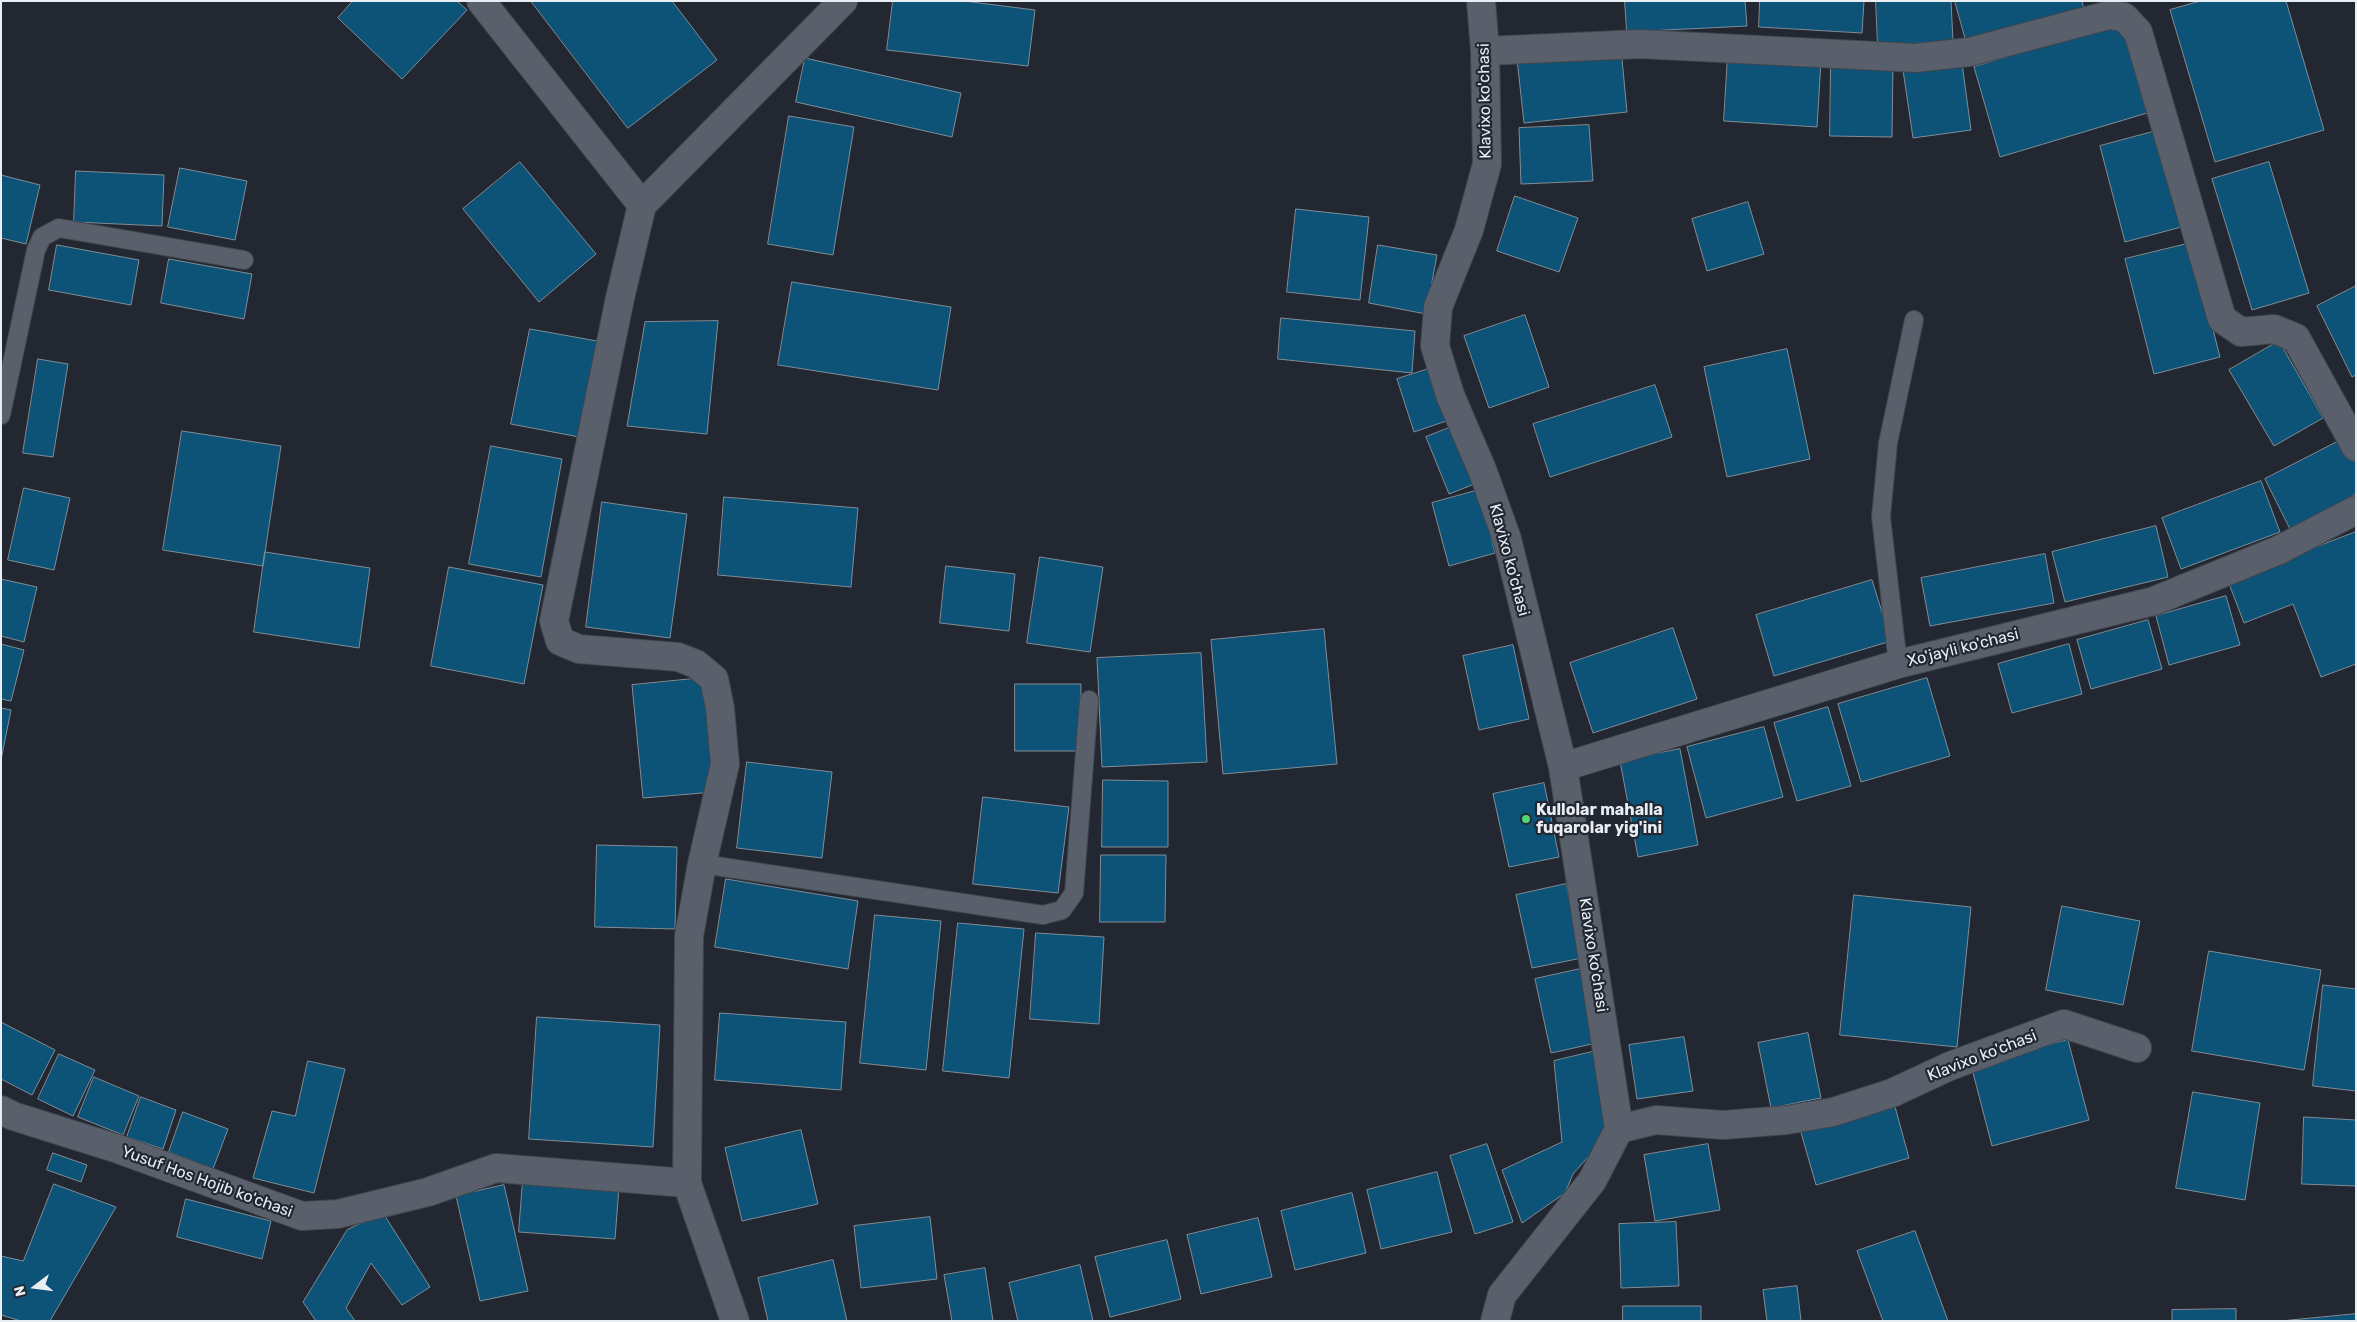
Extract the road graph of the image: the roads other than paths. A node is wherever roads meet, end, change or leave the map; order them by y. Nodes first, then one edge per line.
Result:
1 (481, 1) edge
2 (843, 1) edge
3 (1480, 1) edge
4 (1485, 51) junction
5 (642, 204) junction
6 (244, 260) dead end
7 (1914, 320) dead end
8 (1, 415) edge
9 (2356, 447) edge
10 (2356, 510) edge
11 (1898, 664) junction
12 (1090, 700) dead end
13 (1563, 767) junction
14 (702, 864) junction
15 (2136, 1048) dead end
16 (1, 1110) edge
17 (1619, 1129) junction
18 (687, 1183) junction
19 (734, 1321) edge
20 (1495, 1321) edge

1 - 5 street
2 - 5 street
3 - 4 street, Klavixo ko'chasi
4 - 9 street
4 - 13 street, Klavixo ko'chasi
5 - 14 street
6 - 8 lane
7 - 11 lane
10 - 11 street, Xo'jayli ko'chasi
11 - 13 street, Xo'jayli ko'chasi
12 - 14 lane
13 - 17 street, Klavixo ko'chasi
14 - 18 street
15 - 17 street, Klavixo ko'chasi
16 - 18 street, Yusuf Hos Hojib ko'chasi
17 - 20 street
18 - 19 street

